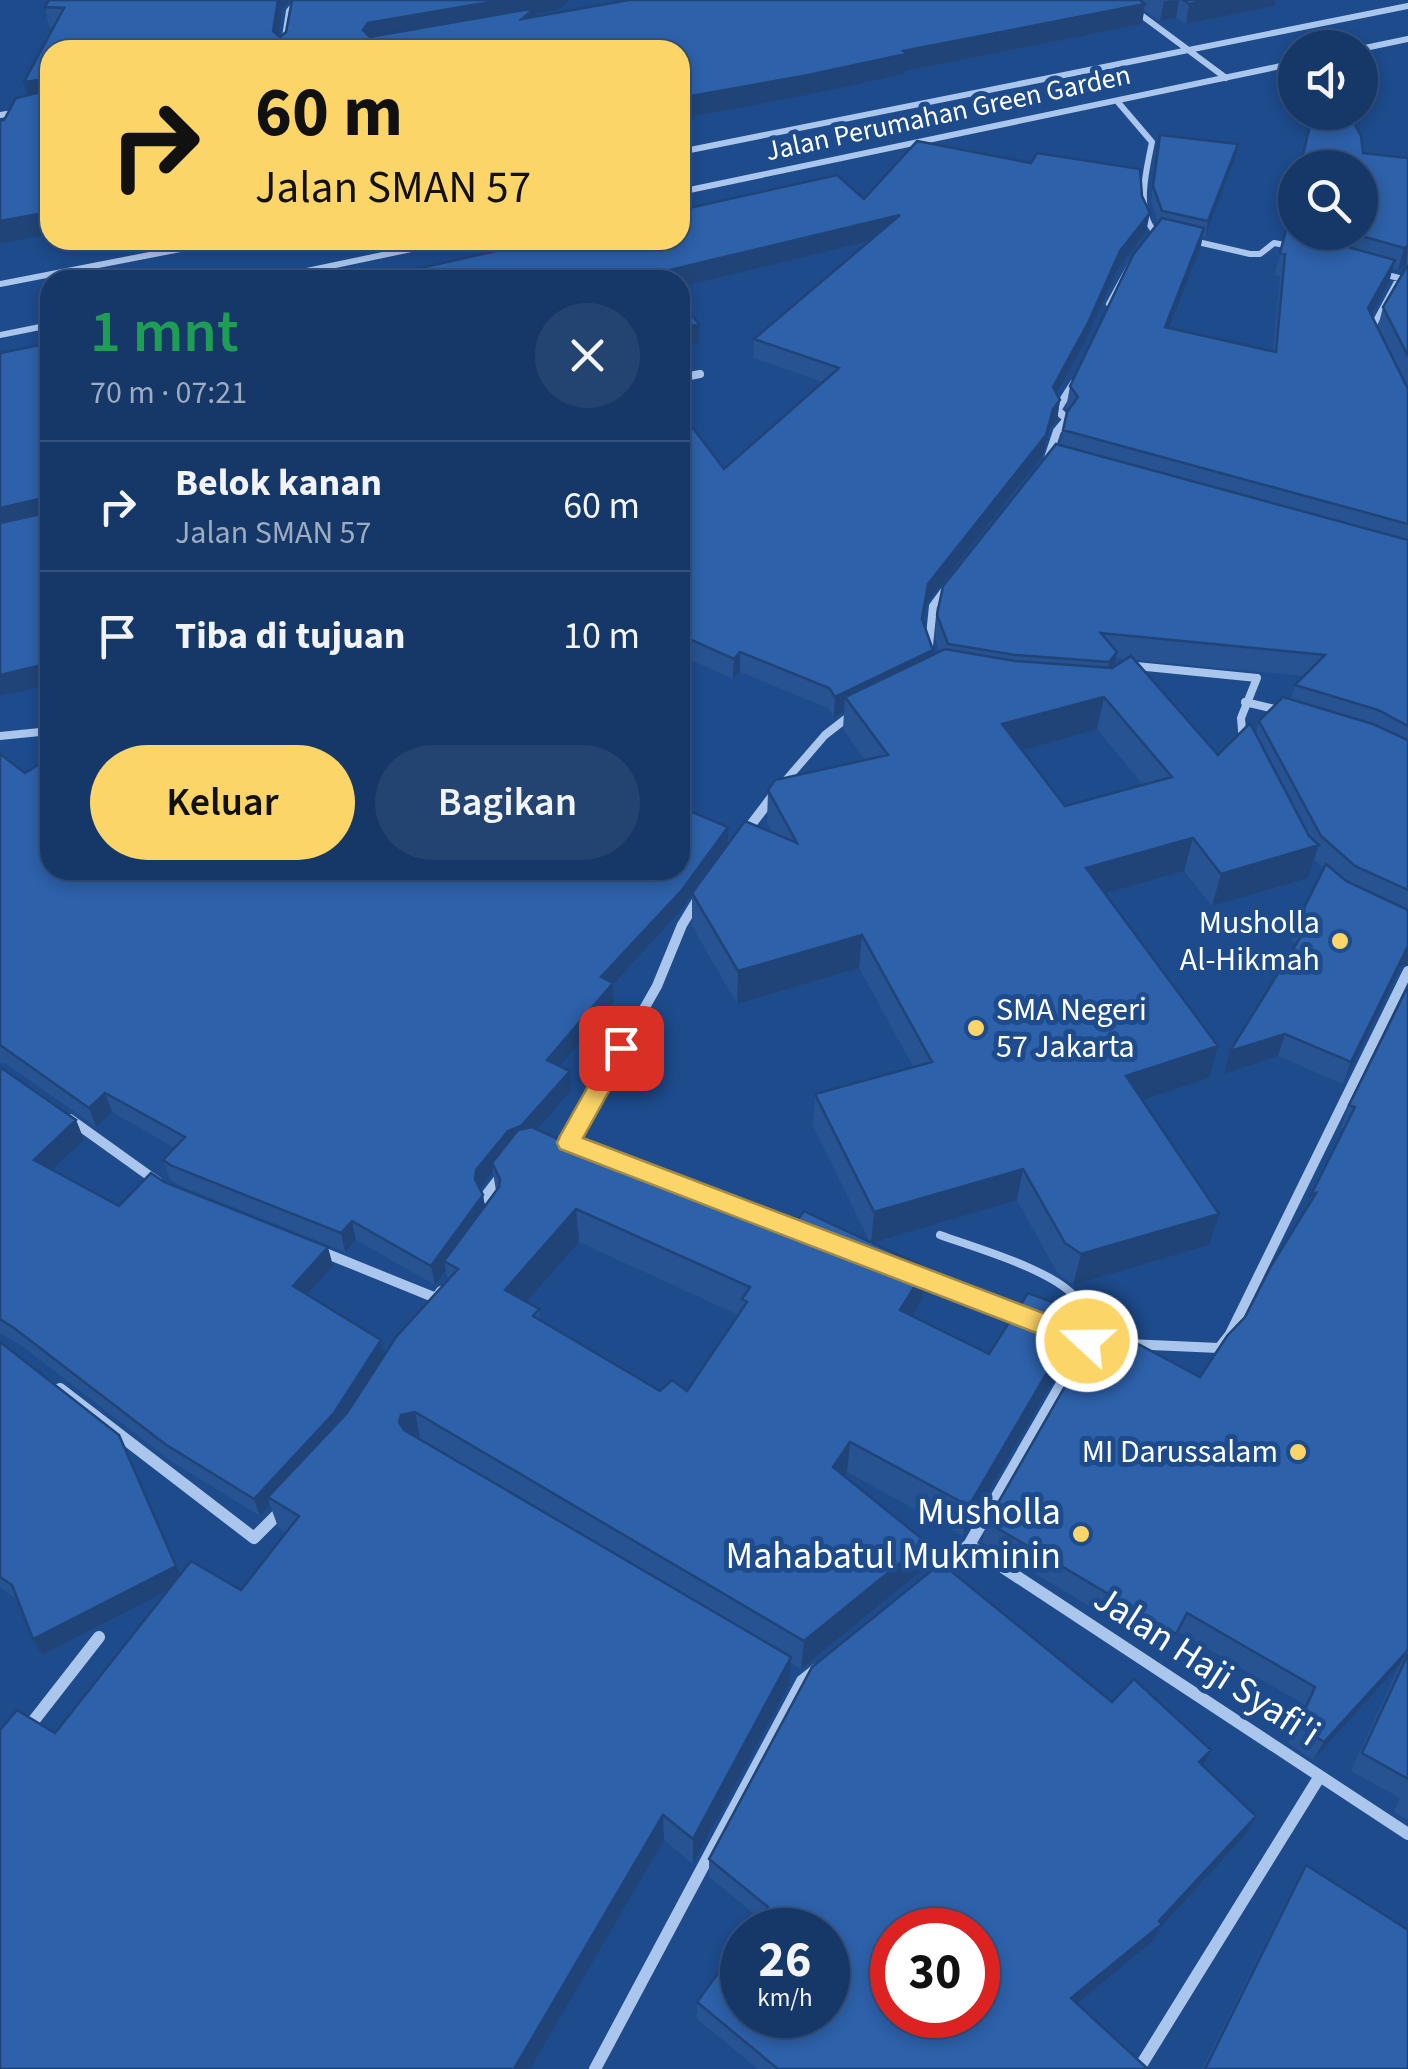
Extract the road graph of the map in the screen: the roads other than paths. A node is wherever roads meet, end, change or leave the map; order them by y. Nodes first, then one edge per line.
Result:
1 (298, 0) edge
2 (1121, 0) edge
3 (1408, 6) edge
4 (1408, 39) edge
5 (285, 40) edge
6 (1378, 45) edge
7 (1191, 52) junction
8 (1278, 67) edge
9 (1226, 78) junction
10 (1117, 100) junction
11 (31, 110) edge
12 (0, 115) edge
13 (690, 150) edge
14 (690, 190) edge
15 (1154, 232) junction
16 (1150, 242) edge
17 (1278, 244) edge
18 (175, 250) edge
19 (406, 250) edge
20 (1141, 252) edge
21 (1363, 268) edge
22 (72, 270) edge
23 (312, 270) edge
24 (1408, 271) edge
25 (40, 276) edge
26 (1399, 278) junction
27 (0, 284) edge
28 (1408, 284) edge
29 (1103, 320) edge
30 (40, 327) edge
31 (0, 336) edge
32 (1372, 342) edge
33 (1083, 366) edge
34 (700, 374) dead end
35 (690, 376) edge
36 (1050, 458) junction
37 (1068, 463) edge
38 (1038, 472) edge
39 (956, 574) edge
40 (930, 654) edge
41 (1120, 676) edge
42 (1245, 702) junction
43 (859, 711) edge
44 (1302, 717) edge
45 (40, 732) edge
46 (0, 736) edge
47 (1248, 752) edge
48 (735, 847) edge
49 (705, 886) edge
50 (1408, 970) edge
51 (63, 1114) edge
52 (568, 1143) junction
53 (553, 1146) edge
54 (513, 1160) edge
55 (174, 1193) edge
56 (486, 1229) edge
57 (809, 1235) edge
58 (940, 1235) dead end
59 (314, 1249) edge
60 (902, 1270) edge
61 (446, 1284) edge
62 (436, 1298) junction
63 (426, 1314) edge
64 (1031, 1320) edge
65 (1050, 1327) edge
66 (1087, 1341) junction
67 (45, 1377) edge
68 (296, 1495) edge
69 (969, 1545) junction
70 (923, 1582) edge
71 (99, 1637) dead end
72 (832, 1656) edge
73 (785, 1671) edge
74 (802, 1681) junction
75 (22, 1736) edge
76 (1320, 1776) junction
77 (1408, 1834) edge
78 (1140, 2067) edge
79 (595, 2069) edge

1 - 5 street
2 - 7 street, Jalan Perumahan Green Garden
3 - 7 street, Jalan Perumahan Green Garden
4 - 6 street
7 - 9 street, Jalan Perumahan Green Garden
7 - 13 street, Jalan Perumahan Green Garden
8 - 9 street, Jalan Perumahan Green Garden
9 - 10 street, Jalan Perumahan Green Garden
10 - 14 street, Jalan Perumahan Green Garden
10 - 15 street
11 - 12 street
15 - 16 street
15 - 17 street
18 - 22 street
19 - 23 street
20 - 29 street
21 - 26 street
24 - 26 street
25 - 27 street
26 - 28 street
26 - 32 street
30 - 31 street
33 - 36 street
34 - 35 street
36 - 37 street
36 - 38 street
39 - 40 street
41 - 42 street
42 - 44 street
42 - 47 street
43 - 48 street
45 - 46 street
49 - 52 street
50 - 66 street
51 - 55 street
52 - 53 street
52 - 57 street
54 - 56 street
58 - 66 lane
59 - 62 street
60 - 64 street
61 - 62 street
62 - 63 street
65 - 66 street
66 - 69 street
67 - 68 street
69 - 70 street
69 - 76 street, Jalan Haji Syafi'i
71 - 75 street
72 - 74 street
73 - 74 street
74 - 79 street
76 - 77 street, Jalan Haji Syafi'i
76 - 78 street

